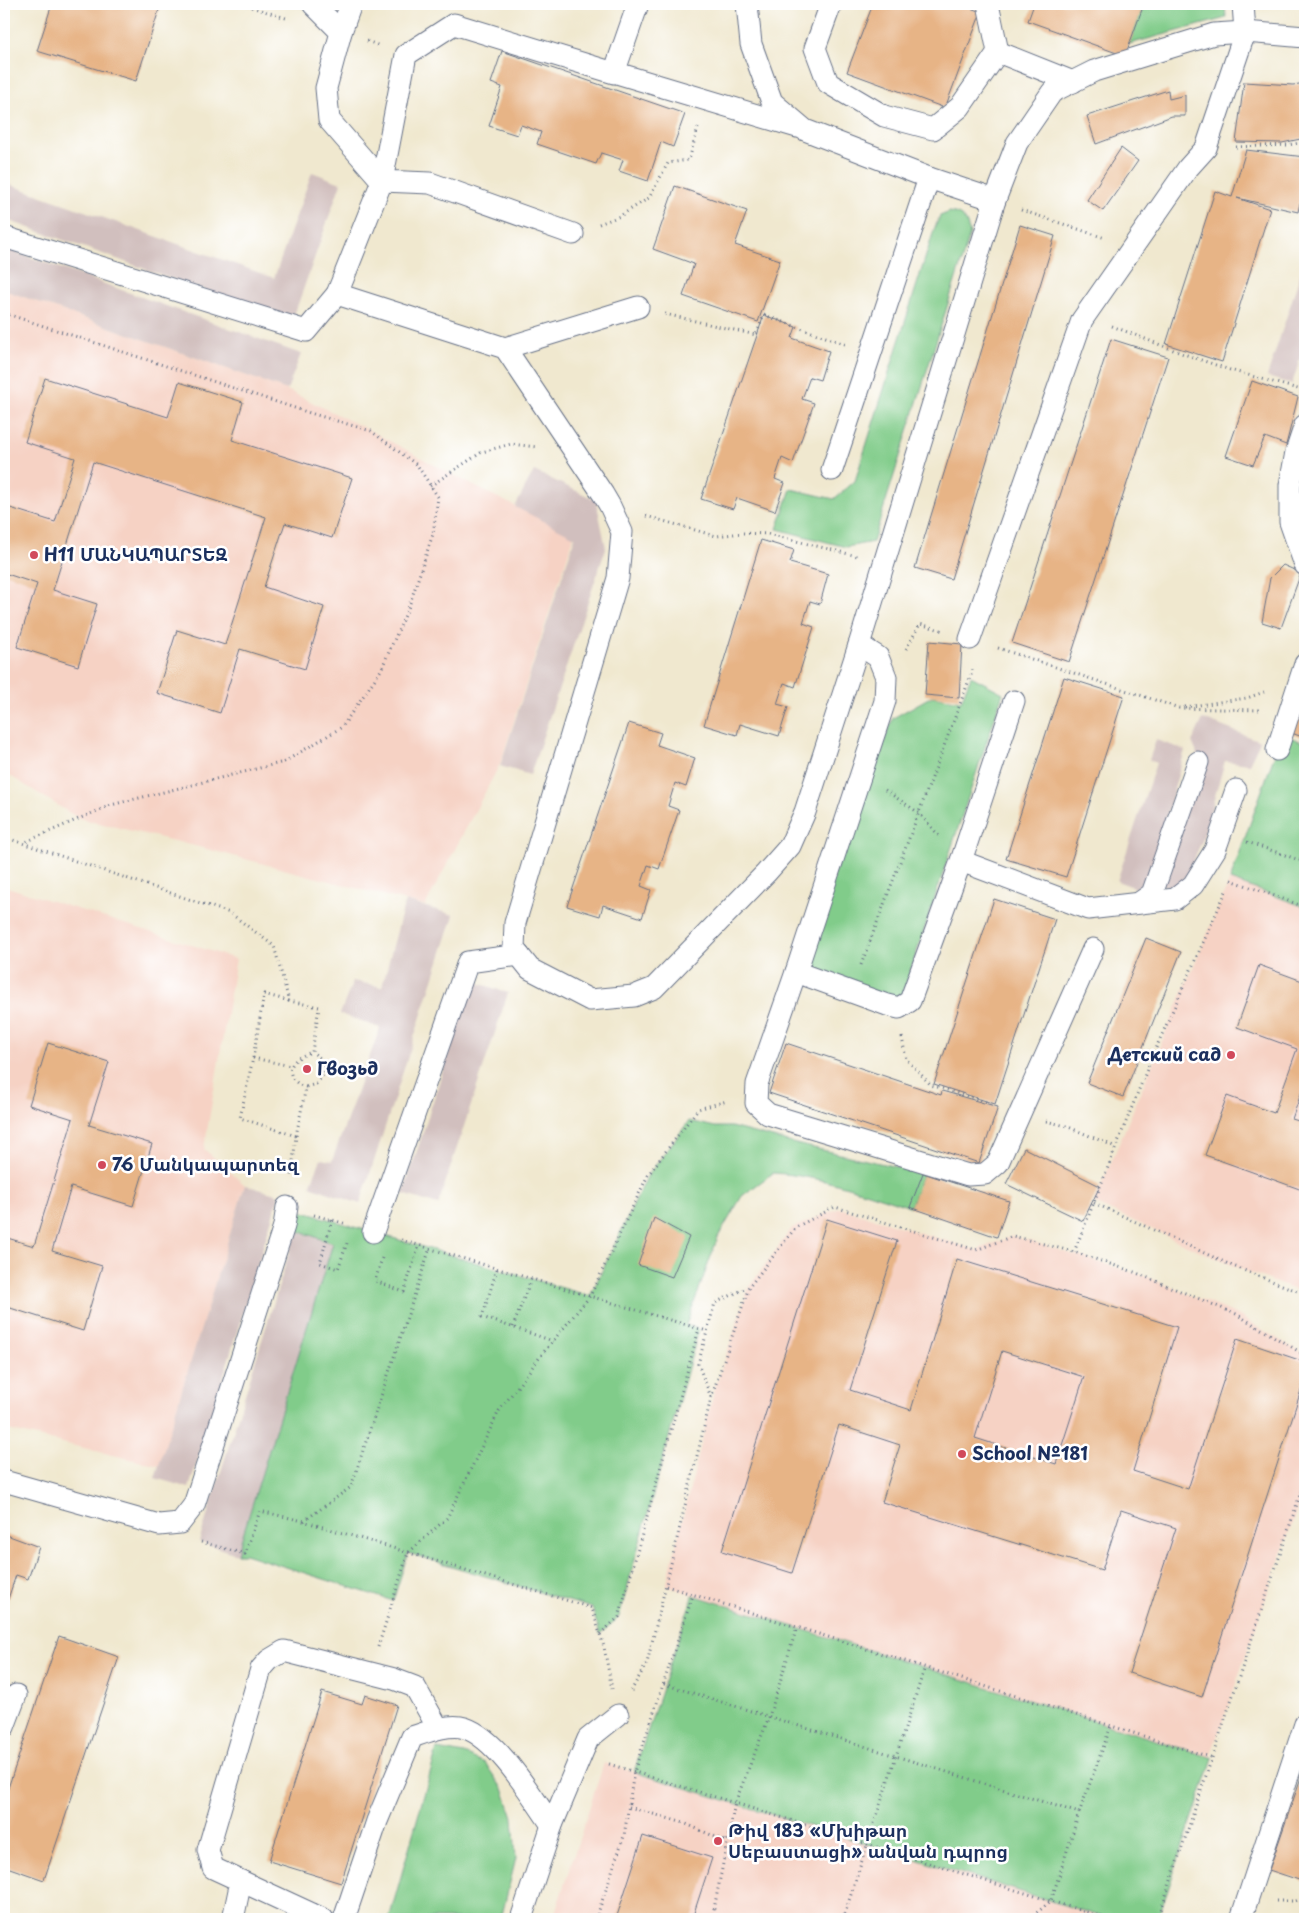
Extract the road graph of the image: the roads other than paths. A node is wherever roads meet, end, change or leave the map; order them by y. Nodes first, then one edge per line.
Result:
1 (314, 4) edge
2 (350, 4) edge
3 (638, 4) edge
4 (747, 4) edge
5 (830, 4) edge
6 (988, 4) edge
7 (1243, 4) edge
8 (341, 32) junction
9 (1245, 32) junction
10 (1305, 37) edge
11 (998, 52) junction
12 (620, 74) dead end
13 (1073, 82) junction
14 (805, 130) junction
15 (929, 178) junction
16 (382, 181) junction
17 (995, 200) junction
18 (573, 234) road end
19 (4, 237) edge
20 (337, 294) junction
21 (638, 307) road end
22 (505, 348) junction
23 (1305, 424) edge
24 (832, 470) dead end
25 (1305, 565) edge
26 (970, 639) road end
27 (859, 645) junction
28 (1305, 664) edge
29 (1014, 701) dead end
30 (1277, 750) dead end
31 (1198, 762) dead end
32 (1236, 790) dead end
33 (961, 861) junction
34 (1139, 903) junction
35 (1093, 949) dead end
36 (519, 955) junction
37 (796, 972) junction
38 (287, 1207) road end
39 (372, 1231) road end
40 (4, 1481) edge
41 (16, 1695) dead end
42 (618, 1715) road end
43 (1305, 1724) edge
44 (4, 1727) edge
45 (438, 1728) junction
46 (552, 1824) junction
47 (241, 1881) junction
48 (233, 1919) edge
49 (323, 1919) edge
50 (344, 1919) edge
51 (521, 1919) edge
52 (1241, 1919) edge

1 - 8 lane
2 - 8 lane
3 - 16 lane
4 - 14 lane
5 - 11 lane
6 - 11 lane
7 - 9 lane
8 - 16 lane
9 - 10 lane
9 - 13 lane
9 - 26 lane
11 - 13 lane
12 - 14 lane
13 - 17 lane
14 - 15 lane
15 - 17 lane
15 - 24 lane
16 - 18 lane
16 - 20 lane
17 - 27 lane
19 - 20 lane
20 - 22 lane
21 - 22 lane
22 - 36 lane
23 - 25 lane
27 - 36 lane
27 - 37 lane
28 - 30 lane
29 - 33 lane
31 - 34 lane
32 - 34 lane
33 - 34 lane
33 - 37 lane
35 - 37 lane
36 - 39 lane
38 - 40 lane
41 - 44 lane
42 - 46 lane
43 - 52 lane
45 - 46 lane
45 - 47 lane
45 - 50 lane
46 - 51 lane
47 - 48 lane
47 - 49 lane

